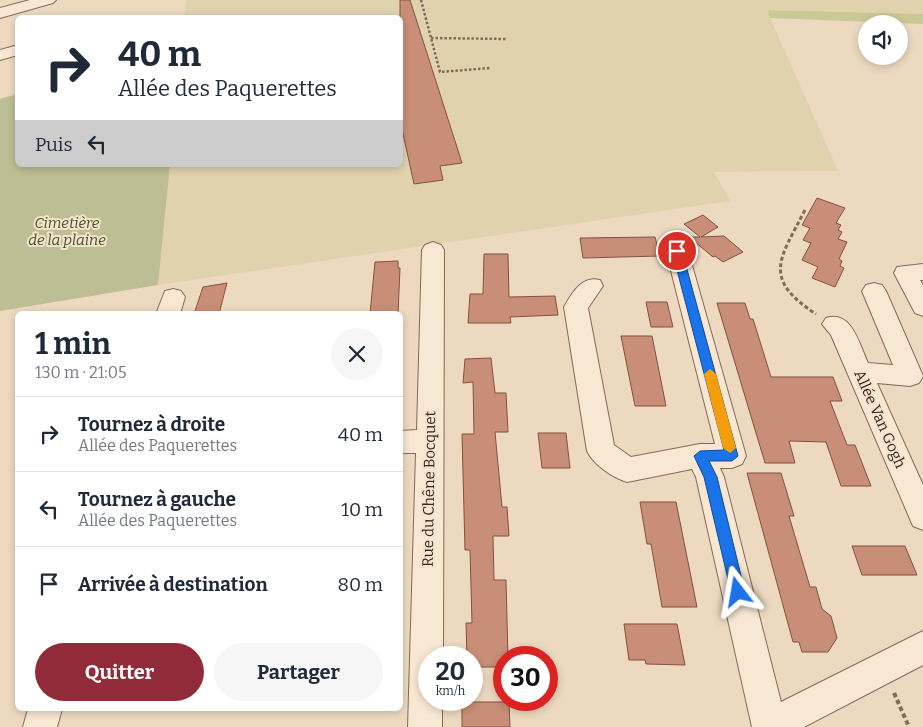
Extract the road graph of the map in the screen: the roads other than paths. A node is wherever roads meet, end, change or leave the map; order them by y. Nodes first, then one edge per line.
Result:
1 (48, 0) edge
2 (4, 12) edge
3 (15, 22) edge
4 (15, 51) edge
5 (0, 56) edge
6 (433, 250) dead end
7 (677, 251) dead end
8 (923, 272) edge
9 (592, 286) dead end
10 (874, 291) dead end
11 (923, 307) edge
12 (834, 324) road end
13 (860, 372) junction
14 (403, 442) edge
15 (430, 442) junction
16 (700, 456) junction
17 (923, 516) edge
18 (923, 647) edge
19 (44, 711) edge
20 (40, 727) edge
21 (425, 727) edge
22 (770, 727) edge

1 - 2 street
2 - 3 street
4 - 5 street
6 - 15 street, Rue du Chêne Bocquet
7 - 16 street
8 - 11 street
9 - 16 street
10 - 13 street
12 - 13 street, Allée Van Gogh
13 - 17 street, Allée Van Gogh
14 - 15 street
15 - 21 street, Rue du Chêne Bocquet
16 - 22 street
18 - 22 street
19 - 20 street

